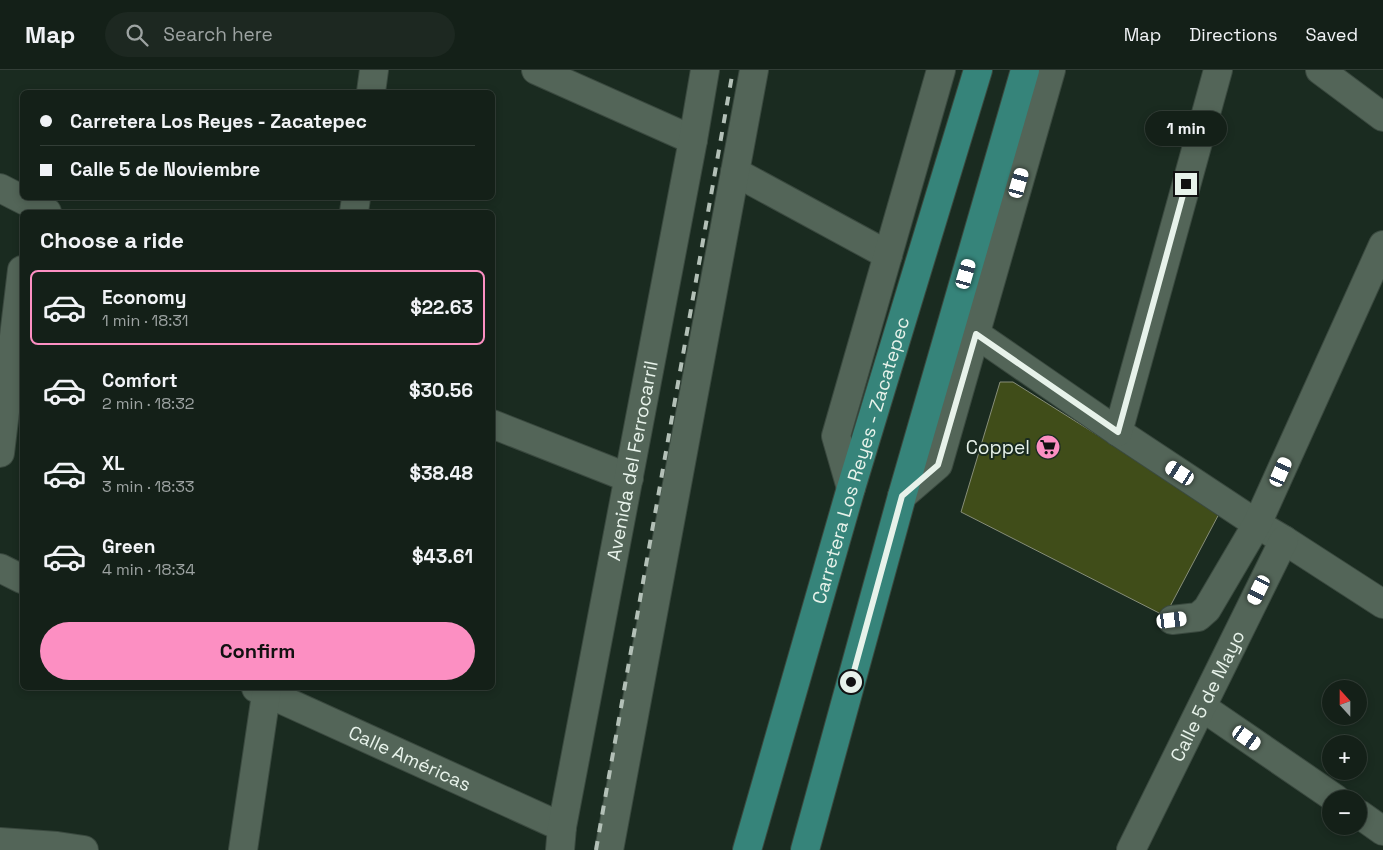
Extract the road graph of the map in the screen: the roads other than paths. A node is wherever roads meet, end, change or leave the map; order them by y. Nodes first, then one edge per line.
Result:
1 (374, 70) edge
2 (536, 70) edge
3 (705, 70) edge
4 (754, 70) edge
5 (941, 70) edge
6 (978, 70) edge
7 (1025, 70) edge
8 (1051, 70) edge
9 (1218, 70) edge
10 (1320, 70) edge
11 (371, 90) edge
12 (1383, 117) edge
13 (693, 140) junction
14 (736, 172) junction
15 (0, 188) edge
16 (36, 210) edge
17 (1383, 245) edge
18 (888, 255) junction
19 (20, 287) edge
20 (976, 334) junction
21 (495, 425) edge
22 (1118, 432) junction
23 (0, 453) edge
24 (629, 478) junction
25 (851, 488) junction
26 (902, 496) junction
27 (1257, 524) junction
28 (1284, 540) junction
29 (0, 568) edge
30 (20, 577) edge
31 (1383, 604) edge
32 (1172, 620) dead end
33 (263, 690) edge
34 (265, 690) edge
35 (1202, 707) junction
36 (1323, 790) edge
37 (1367, 820) edge
38 (1383, 831) edge
39 (561, 839) edge
40 (0, 842) edge
41 (57, 848) edge
42 (84, 850) edge
43 (243, 850) edge
44 (609, 850) edge
45 (747, 850) edge
46 (805, 850) edge
47 (1132, 850) edge

1 - 11 street
2 - 13 street
3 - 13 street, Avenida del Ferrocarril
4 - 14 street
5 - 18 street
6 - 25 main road, Carretera Los Reyes - Zacatepec
7 - 26 main road
8 - 20 street
9 - 22 street
10 - 12 street
13 - 24 street, Avenida del Ferrocarril
14 - 18 street
14 - 44 street
15 - 16 street
17 - 27 street
18 - 25 street
19 - 23 street
20 - 22 street
20 - 26 street
21 - 24 street
22 - 27 street
24 - 39 street, Avenida del Ferrocarril
25 - 45 main road, Carretera Los Reyes - Zacatepec
26 - 46 main road
27 - 28 street
27 - 32 street
28 - 31 street
28 - 35 street, Calle 5 de Mayo
29 - 30 street
33 - 43 street
34 - 39 street, Calle Américas
35 - 36 street
35 - 47 street, Calle 5 de Mayo
37 - 38 street
40 - 41 street
41 - 42 street

